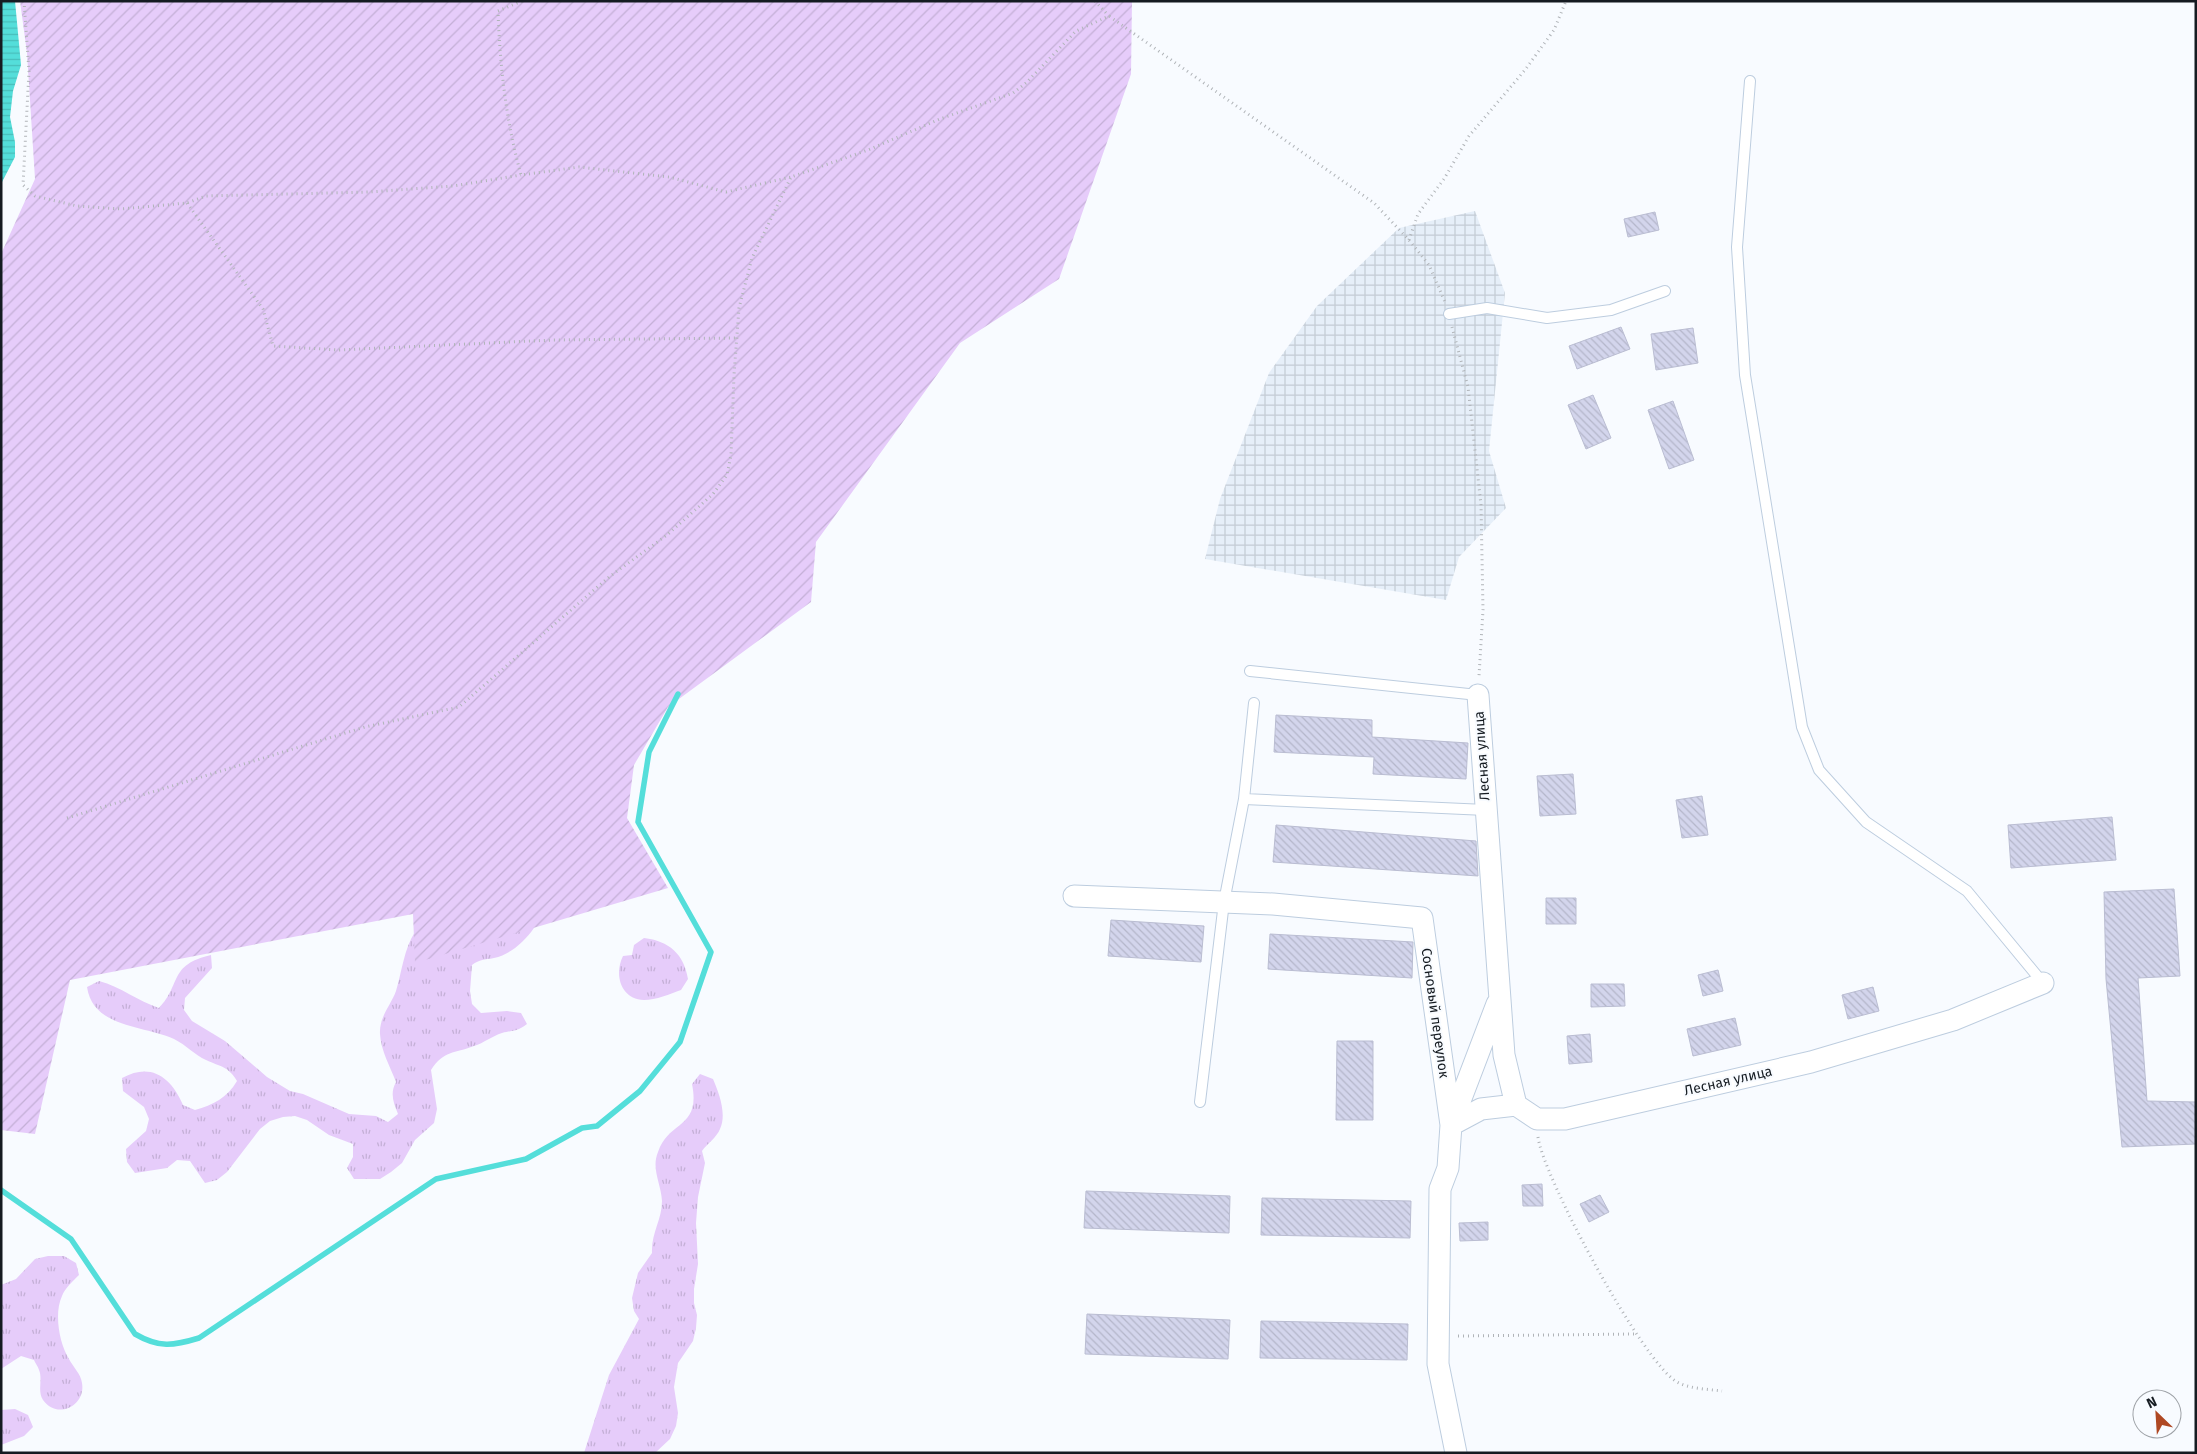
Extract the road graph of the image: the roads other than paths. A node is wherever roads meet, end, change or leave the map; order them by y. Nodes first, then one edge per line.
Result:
1 (1750, 81) dead end
2 (1665, 291) dead end
3 (1449, 314) road end
4 (1250, 671) dead end
5 (1478, 695) joint
6 (1254, 702) dead end
7 (1244, 799) junction
8 (1486, 810) junction
9 (1074, 896) dead end
10 (1224, 902) junction
11 (2043, 983) joint
12 (1500, 996) junction
13 (1200, 1102) dead end
14 (1516, 1105) junction
15 (1451, 1125) junction
16 (1456, 1453) edge

1 - 11 lane
2 - 3 lane
4 - 5 lane
5 - 8 street, Лесная улица
6 - 7 lane
7 - 8 lane
7 - 10 lane
8 - 12 street, Лесная улица
9 - 10 street, Сосновый переулок
10 - 13 lane
10 - 15 street, Сосновый переулок
11 - 14 street, Лесная улица
12 - 14 street, Лесная улица
12 - 15 street, Лесная улица
14 - 15 street
15 - 16 street, Сосновый переулок

